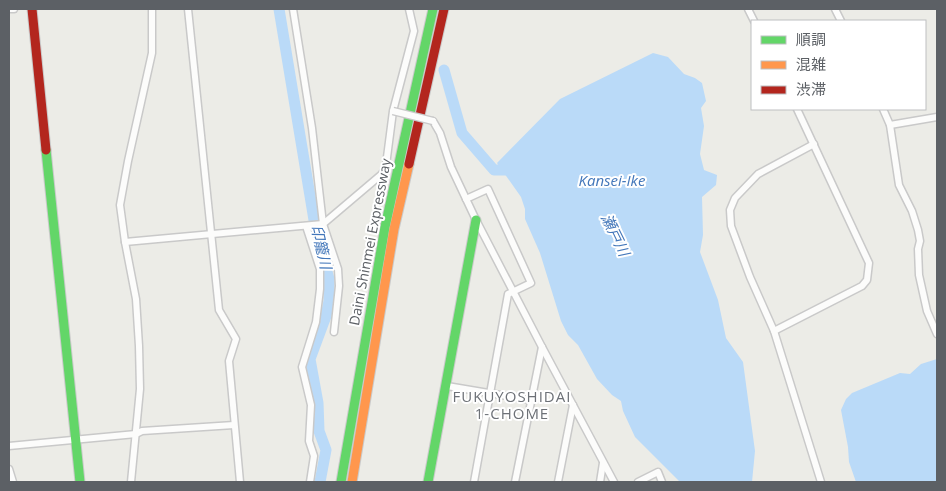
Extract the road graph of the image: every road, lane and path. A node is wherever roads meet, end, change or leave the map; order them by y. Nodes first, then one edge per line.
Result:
1 (9, 9) edge
2 (14, 9) edge
3 (32, 9) edge
4 (152, 9) edge
5 (188, 9) edge
6 (293, 9) edge
7 (409, 9) edge
8 (433, 9) edge
9 (444, 9) edge
10 (835, 9) edge
11 (841, 20) edge
12 (797, 110) edge
13 (883, 110) edge
14 (393, 111) junction
15 (937, 117) edge
16 (890, 125) junction
17 (814, 144) junction
18 (466, 199) junction
19 (476, 220) junction
20 (323, 224) junction
21 (306, 226) junction
22 (211, 235) junction
23 (125, 242) junction
24 (513, 292) junction
25 (774, 331) junction
26 (334, 332) dead end
27 (937, 334) edge
28 (542, 347) junction
29 (447, 386) junction
30 (490, 393) junction
31 (531, 400) junction
32 (572, 405) junction
33 (234, 425) junction
34 (136, 434) junction
35 (75, 439) junction
36 (9, 446) edge
37 (603, 463) junction
38 (9, 469) edge
39 (13, 482) edge
40 (80, 482) edge
41 (131, 482) edge
42 (240, 482) edge
43 (310, 482) edge
44 (341, 482) edge
45 (352, 482) edge
46 (428, 482) edge
47 (474, 482) edge
48 (515, 482) edge
49 (558, 482) edge
50 (600, 482) edge
51 (614, 482) edge
52 (638, 482) edge
53 (662, 482) edge
54 (821, 482) edge

1 - 2 street
3 - 35 main road
4 - 23 street
5 - 22 street
6 - 20 street
7 - 14 street
8 - 44 main road, Daini Shinmei Expressway
9 - 45 main road, Daini Shinmei Expressway
10 - 11 street
12 - 17 street
13 - 16 street
14 - 18 street, bridge
14 - 20 street
15 - 16 street
16 - 27 street
17 - 25 street
17 - 25 street
18 - 19 street
18 - 24 street
19 - 24 street
19 - 29 main road
20 - 21 street
20 - 26 street
21 - 22 street
21 - 43 street
22 - 23 street
22 - 33 street
23 - 34 street
24 - 28 street
24 - 30 street
25 - 54 street
28 - 31 street
28 - 32 street
29 - 30 street
29 - 46 main road
30 - 31 street
30 - 47 street
31 - 48 street
32 - 37 street
32 - 49 street
33 - 34 street
33 - 42 street
34 - 35 street
34 - 41 street
35 - 36 street
35 - 40 main road
37 - 50 street
37 - 51 street
38 - 39 street
52 - 53 street

